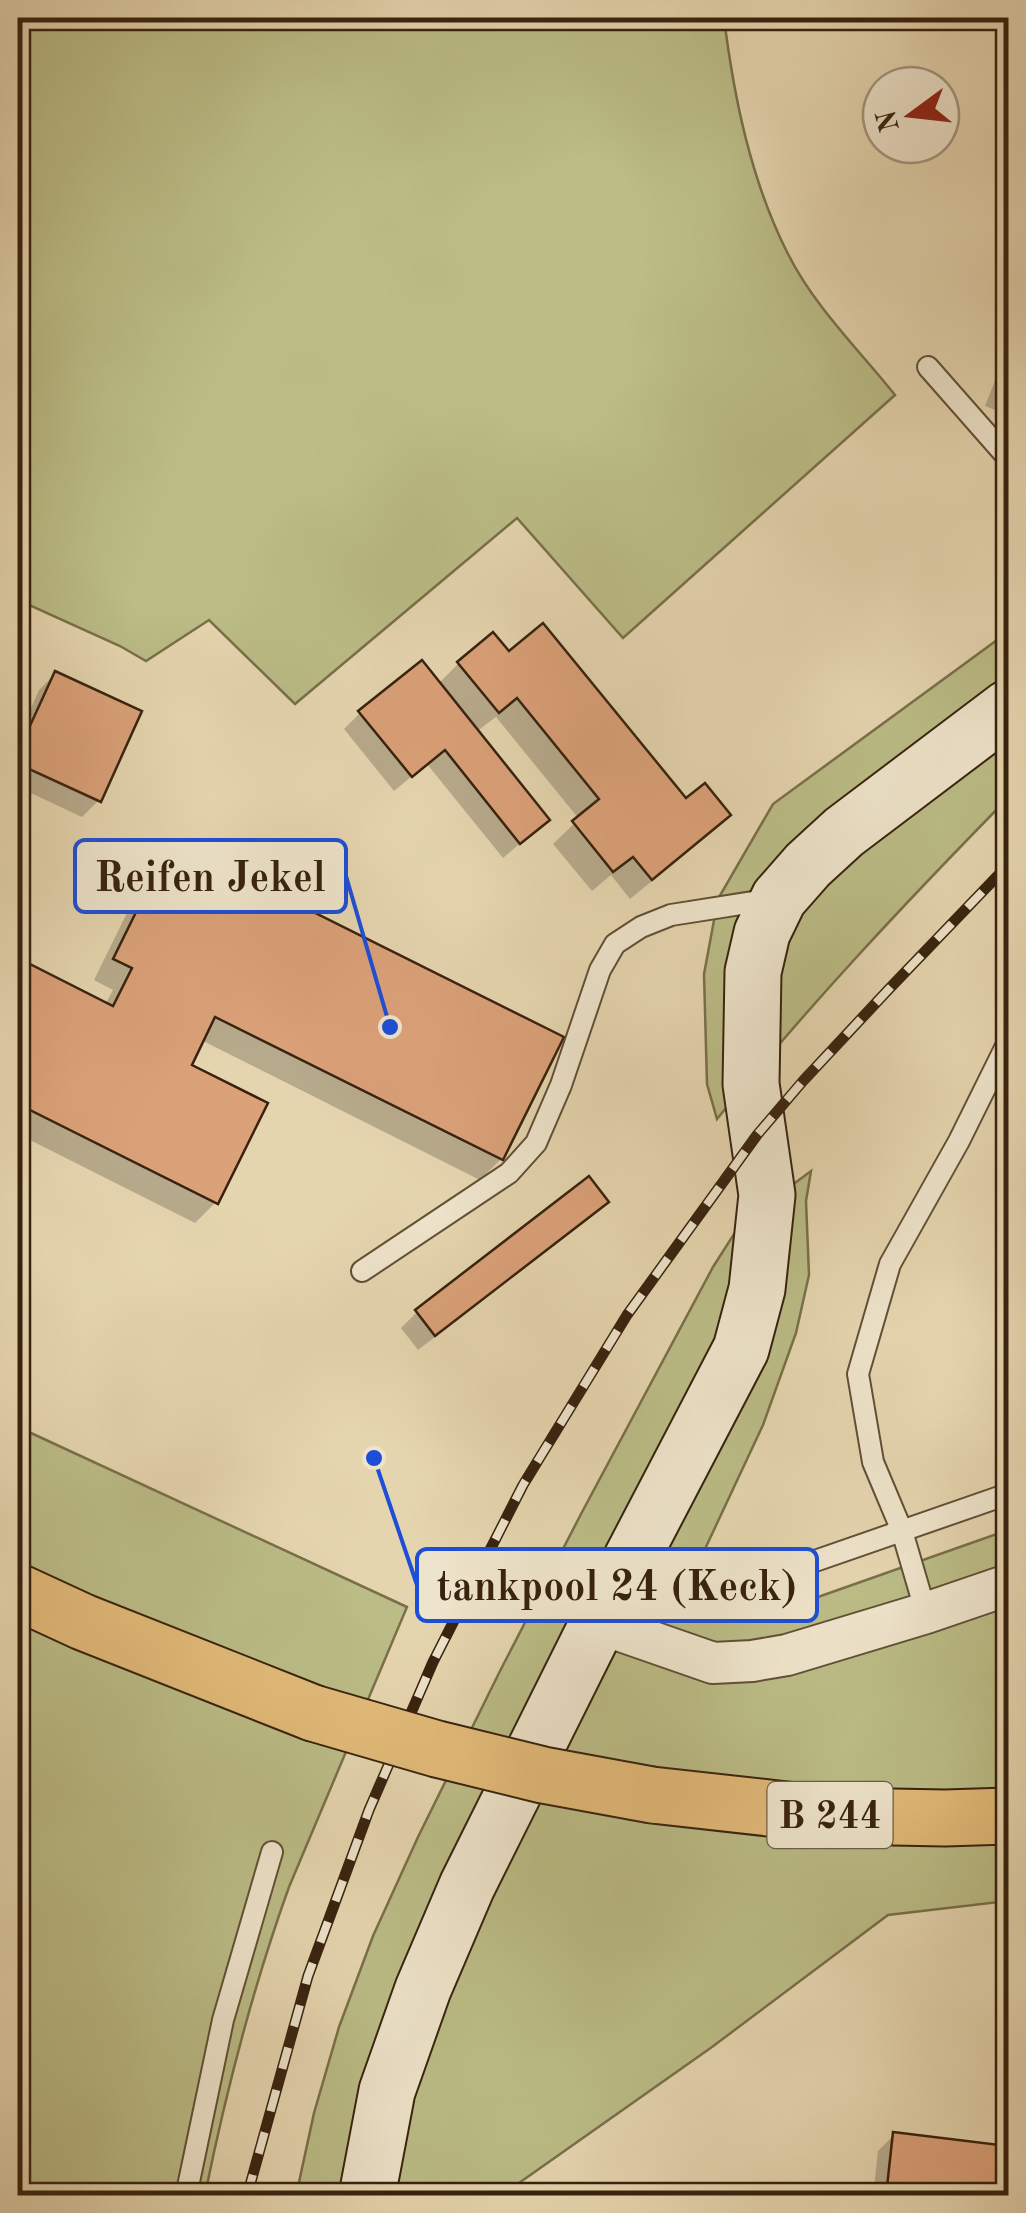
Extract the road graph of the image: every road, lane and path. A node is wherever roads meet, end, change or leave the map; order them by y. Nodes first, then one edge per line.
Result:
1 (928, 367) dead end
2 (1008, 458) edge
3 (1008, 708) edge
4 (779, 898) junction
5 (1008, 1042) edge
6 (362, 1271) dead end
7 (1008, 1494) edge
8 (902, 1531) junction
9 (789, 1570) dead end
10 (1008, 1585) edge
11 (18, 1592) edge
12 (926, 1613) junction
13 (598, 1623) junction
14 (1008, 1816) edge
15 (272, 1852) dead end
16 (186, 2196) edge
17 (367, 2196) edge

1 - 2 lane
3 - 4 main road
4 - 6 lane
4 - 13 main road
5 - 8 lane
7 - 8 lane
8 - 9 lane
8 - 12 lane
10 - 12 street
11 - 14 main road, B 244, bridge
12 - 13 street
13 - 17 main road
15 - 16 lane

